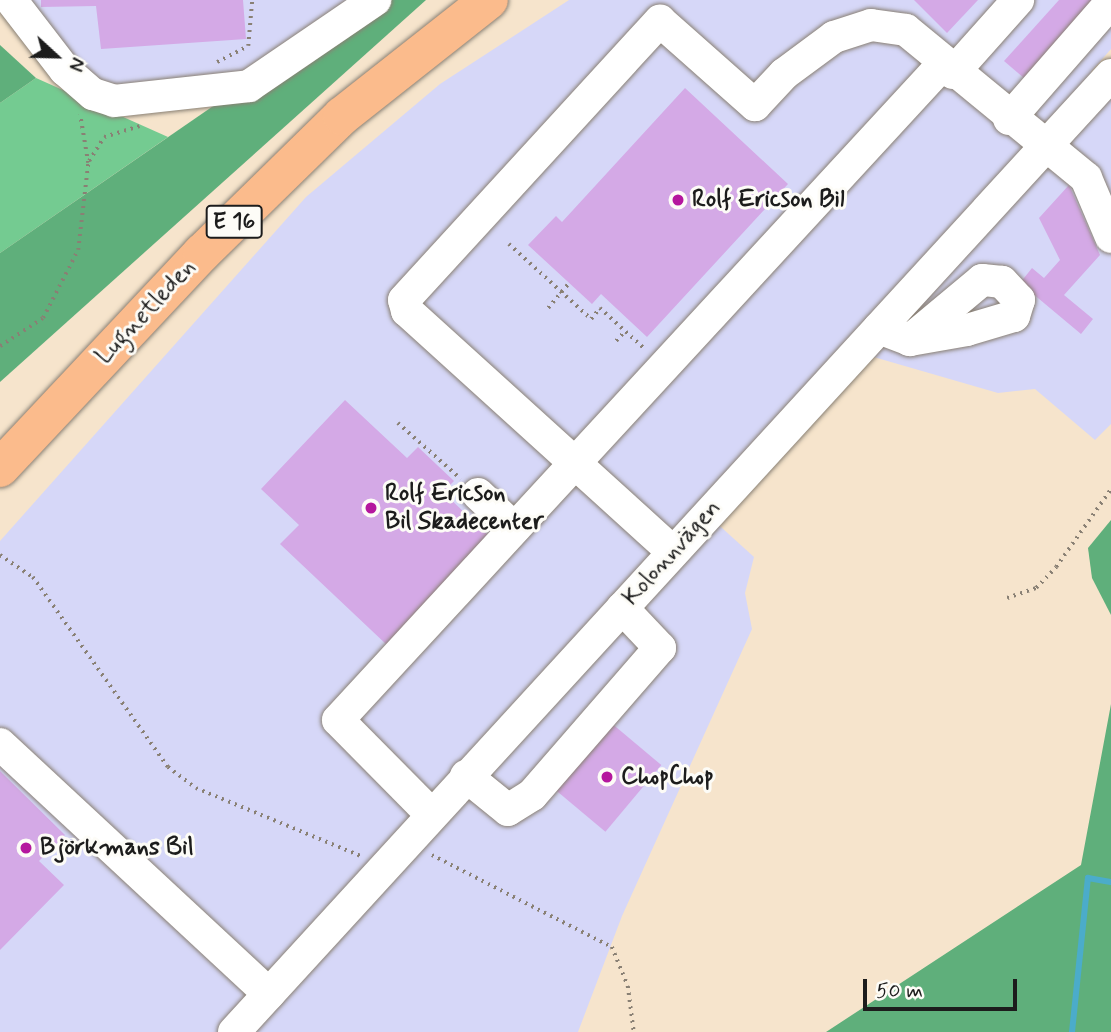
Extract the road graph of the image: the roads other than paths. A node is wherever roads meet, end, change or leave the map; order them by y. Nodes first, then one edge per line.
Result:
1 (11, 0) edge
2 (375, 0) edge
3 (489, 0) edge
4 (1018, 0) edge
5 (1111, 2) edge
6 (1111, 30) edge
7 (948, 69) junction
8 (1111, 75) edge
9 (1025, 132) junction
10 (1111, 237) edge
11 (879, 328) junction
12 (910, 340) dead end
13 (572, 464) junction
14 (0, 468) edge
15 (478, 494) road end
16 (514, 528) junction
17 (673, 552) junction
18 (622, 608) junction
19 (0, 744) edge
20 (466, 776) junction
21 (431, 814) junction
22 (269, 994) junction
23 (234, 1032) edge

1 - 2 street
3 - 14 highway, Lugnetleden / E 16
4 - 7 street
5 - 9 street
6 - 9 street
7 - 9 street
7 - 13 street
7 - 13 street
8 - 9 street, Kolonnvägen
9 - 10 street
9 - 11 street, Kolonnvägen
11 - 12 street
11 - 17 street, Kolonnvägen
13 - 16 street
13 - 17 street
15 - 16 street
16 - 21 street
17 - 18 street, Kolonnvägen
18 - 20 street, Kolonnvägen
18 - 20 street
19 - 22 street
20 - 21 street, Kolonnvägen
21 - 22 street, Kolonnvägen
22 - 23 street, Kolonnvägen

